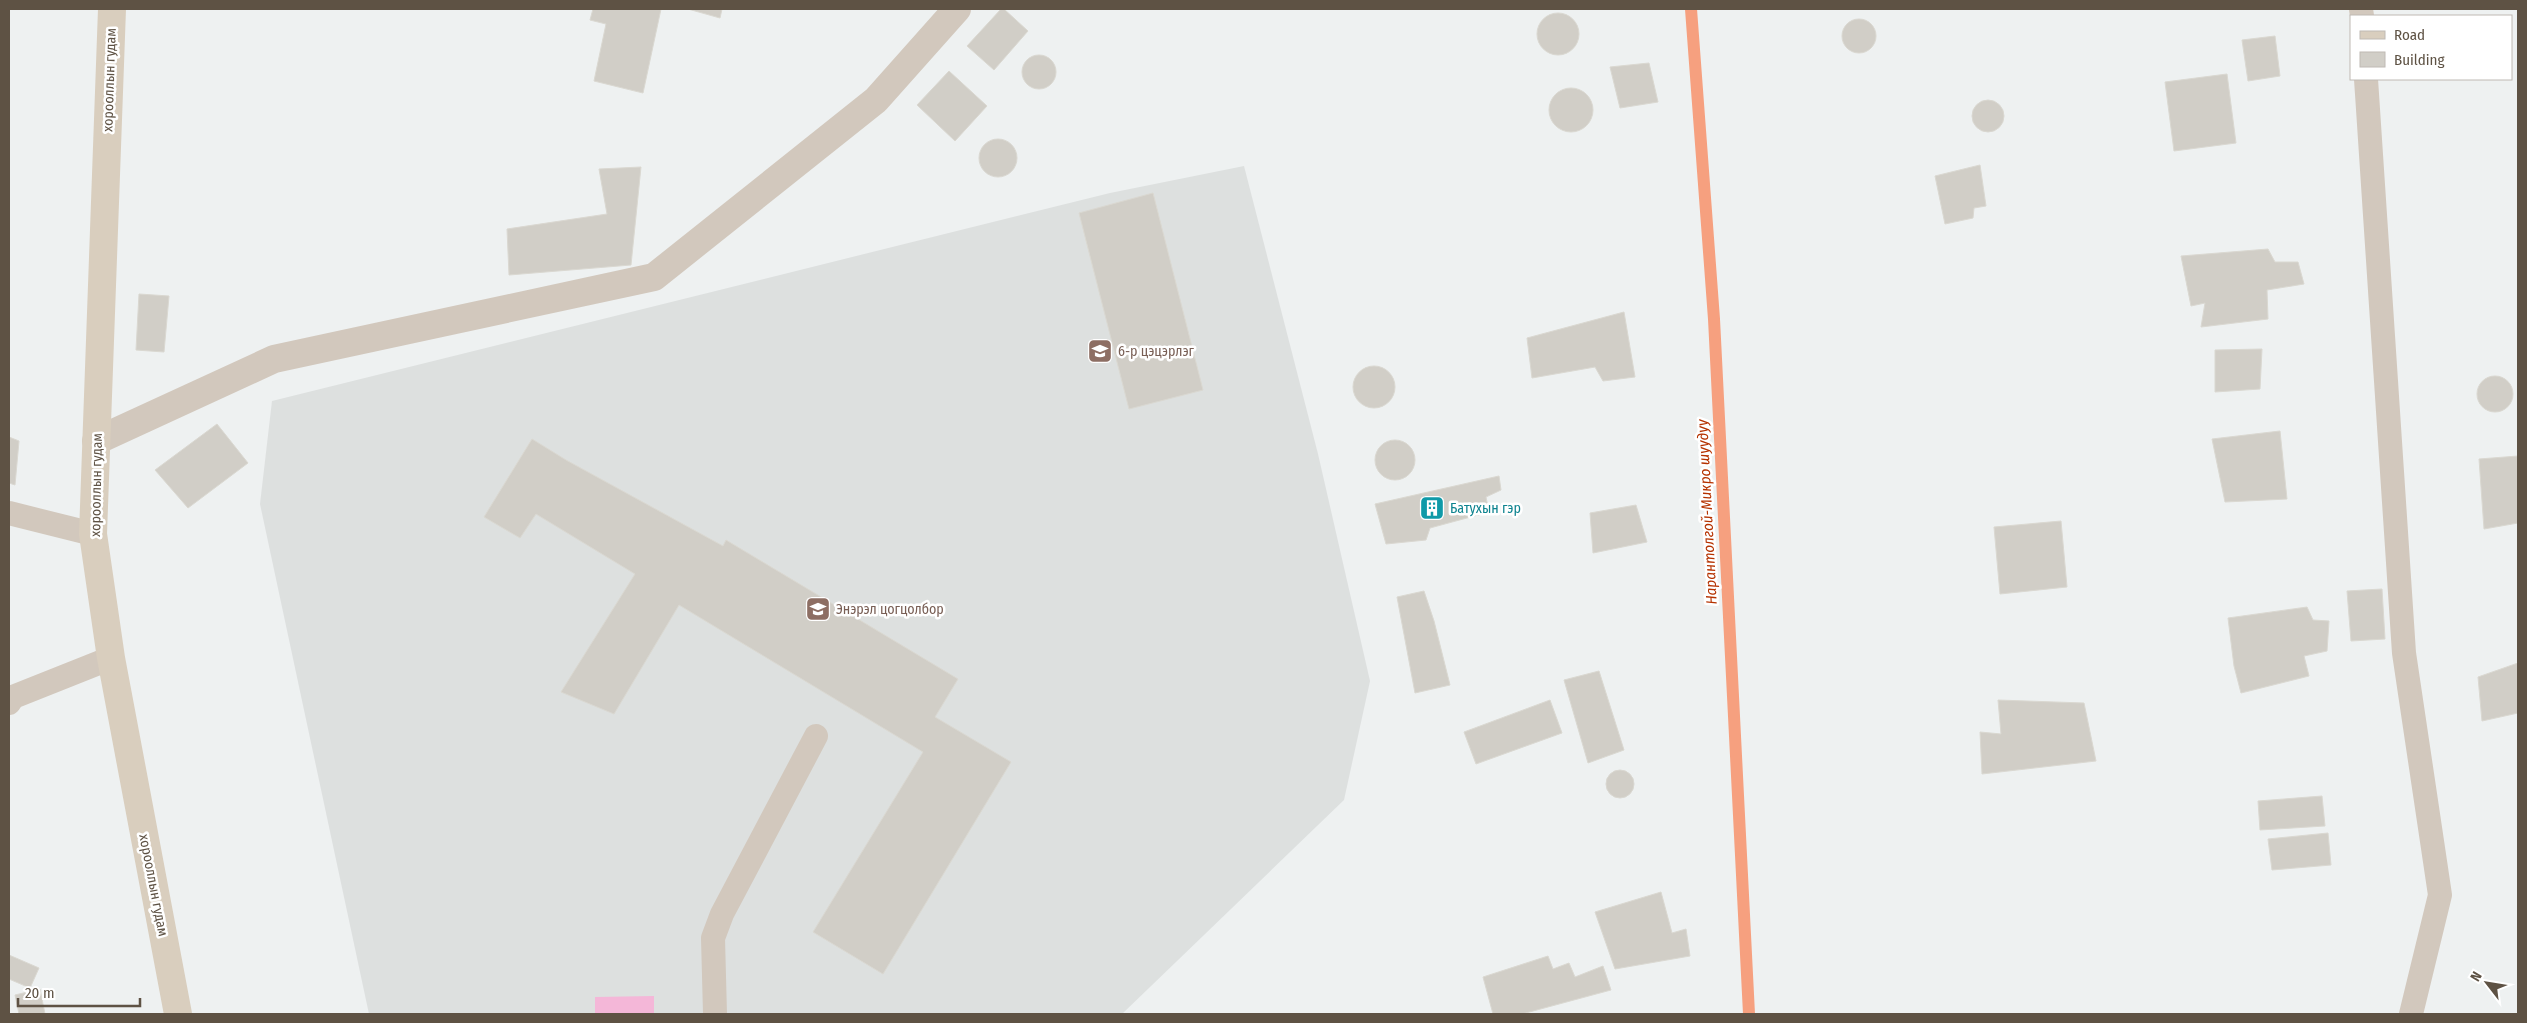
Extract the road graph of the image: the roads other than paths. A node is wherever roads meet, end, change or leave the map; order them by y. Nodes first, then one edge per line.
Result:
1 (112, 9) edge
2 (956, 9) edge
3 (2366, 80) edge
4 (96, 442) junction
5 (9, 513) edge
6 (93, 534) junction
7 (111, 658) junction
8 (9, 703) edge
9 (816, 736) dead end
10 (178, 1014) edge
11 (715, 1014) edge
12 (2411, 1014) edge

1 - 4 main road, хорооллын гудам
2 - 4 street
3 - 12 lane
4 - 6 main road, хорооллын гудам
5 - 6 lane
6 - 7 main road, хорооллын гудам
7 - 8 lane
7 - 10 main road, хорооллын гудам
9 - 11 lane

